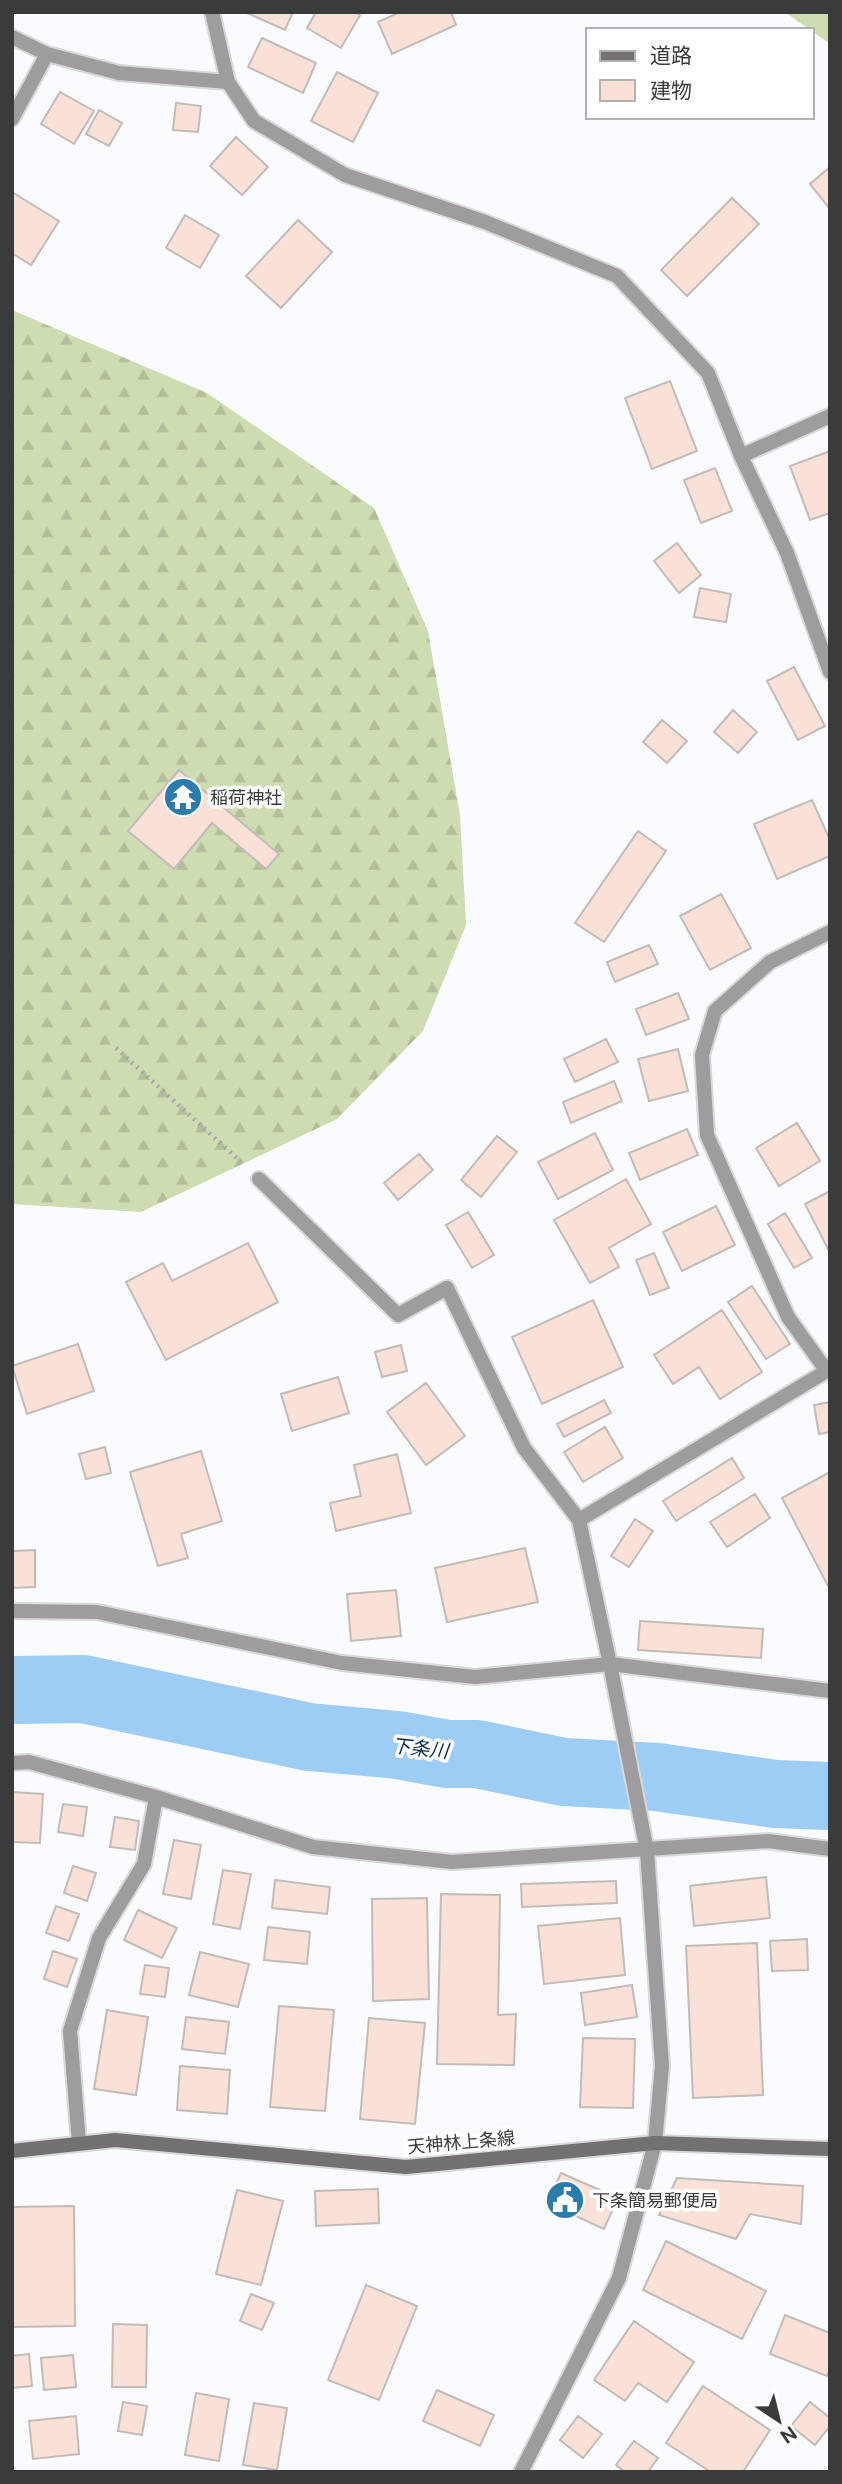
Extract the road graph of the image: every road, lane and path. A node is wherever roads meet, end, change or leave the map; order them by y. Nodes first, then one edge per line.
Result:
1 (212, 12) edge
2 (12, 37) edge
3 (47, 54) junction
4 (228, 82) junction
5 (12, 120) edge
6 (830, 416) edge
7 (741, 456) junction
8 (830, 672) edge
9 (830, 932) edge
10 (116, 1048) dead end
11 (259, 1179) joint
12 (828, 1370) edge
13 (579, 1520) junction
14 (12, 1611) edge
15 (610, 1664) junction
16 (830, 1691) edge
17 (12, 1763) edge
18 (156, 1797) junction
19 (830, 1849) edge
20 (647, 1851) junction
21 (655, 2143) junction
22 (79, 2144) junction
23 (830, 2150) edge
24 (12, 2151) edge
25 (521, 2472) edge

1 - 4 street
2 - 3 street
3 - 4 street
3 - 5 street
4 - 7 street
6 - 7 street
7 - 8 street
9 - 12 street
10 - 11 path
11 - 13 street
12 - 13 street
13 - 15 street
14 - 15 street
15 - 16 street
15 - 20 street
17 - 18 street
18 - 20 street
18 - 22 street
19 - 20 street
20 - 21 street
21 - 22 main road, 天神林上条線
21 - 23 main road, 天神林上条線
21 - 25 street
22 - 24 main road, 天神林上条線

